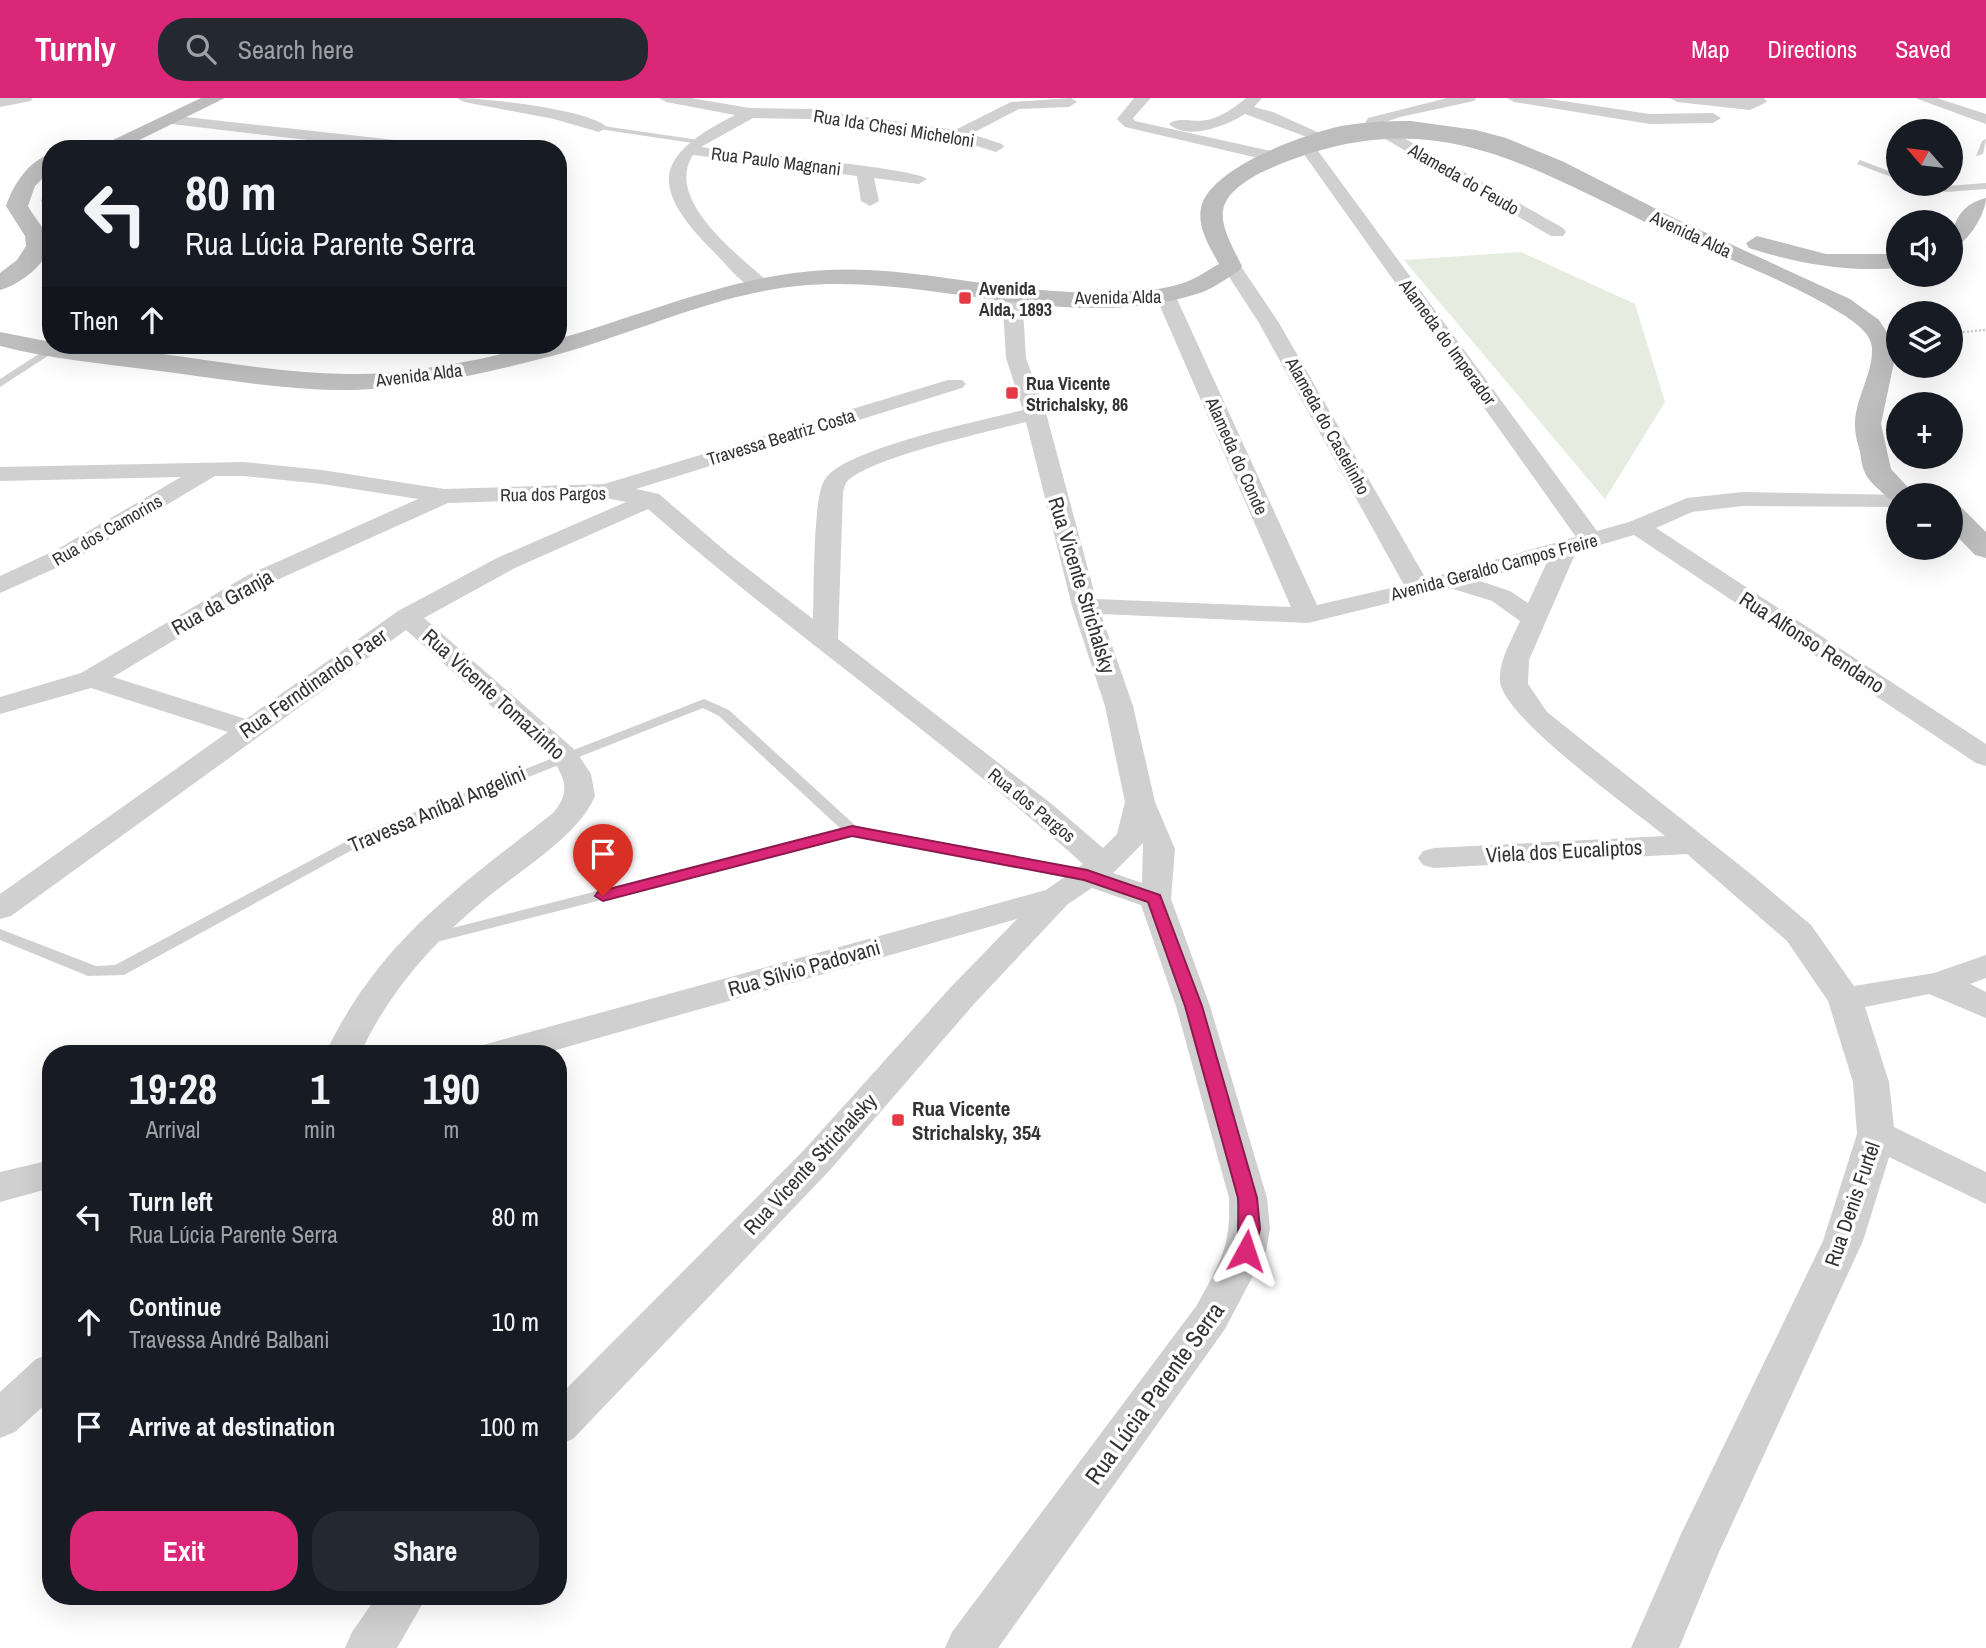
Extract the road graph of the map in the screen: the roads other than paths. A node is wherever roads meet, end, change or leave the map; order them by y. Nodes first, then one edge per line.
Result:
1 (26, 98) edge
2 (182, 98) edge
3 (216, 98) edge
4 (464, 98) edge
5 (666, 98) edge
6 (993, 98) edge
7 (1144, 98) edge
8 (1158, 98) edge
9 (1469, 98) edge
10 (1514, 98) edge
11 (1677, 98) edge
12 (1757, 98) edge
13 (1922, 98) edge
14 (1273, 100) edge
15 (0, 102) edge
16 (1069, 102) dead end
17 (1248, 103) edge
18 (1017, 105) junction
19 (750, 113) junction
20 (1713, 118) dead end
21 (1986, 119) edge
22 (168, 120) junction
23 (1371, 126) junction
24 (599, 127) joint
25 (957, 135) junction
26 (307, 137) junction
27 (104, 140) edge
28 (109, 140) edge
29 (301, 140) edge
30 (338, 140) edge
31 (1311, 140) junction
32 (1986, 141) edge
33 (694, 146) junction
34 (996, 147) dead end
35 (1979, 154) dead end
36 (1275, 157) junction
37 (1543, 161) junction
38 (1860, 162) dead end
39 (42, 167) edge
40 (864, 171) junction
41 (1886, 173) edge
42 (919, 179) dead end
43 (1986, 186) edge
44 (1964, 188) edge
45 (870, 201) dead end
46 (1986, 204) edge
47 (1963, 226) edge
48 (1557, 232) dead end
49 (1886, 261) edge
50 (1231, 266) junction
51 (42, 280) edge
52 (0, 283) edge
53 (759, 284) junction
54 (1012, 293) junction
55 (1166, 297) junction
56 (0, 307) edge
57 (0, 340) edge
58 (567, 344) edge
59 (42, 348) edge
60 (46, 354) edge
61 (134, 354) edge
62 (530, 354) edge
63 (0, 384) edge
64 (955, 384) dead end
65 (1035, 412) junction
66 (1875, 452) junction
67 (211, 470) junction
68 (0, 474) edge
69 (1888, 483) edge
70 (1915, 483) edge
71 (606, 491) junction
72 (444, 496) junction
73 (651, 499) junction
74 (1886, 500) edge
75 (1963, 519) edge
76 (1637, 527) junction
77 (1579, 544) junction
78 (1986, 549) edge
79 (1986, 555) edge
80 (1448, 579) junction
81 (0, 585) edge
82 (1419, 589) junction
83 (1085, 606) junction
84 (1308, 615) junction
85 (407, 617) junction
86 (1534, 619) junction
87 (825, 644) junction
88 (91, 679) junction
89 (0, 706) edge
90 (248, 729) junction
91 (565, 756) junction
92 (1986, 757) edge
93 (1140, 802) junction
94 (852, 831) junction
95 (1694, 844) junction
96 (1434, 858) dead end
97 (1082, 879) junction
98 (1155, 899) junction
99 (0, 909) edge
100 (0, 934) edge
101 (419, 941) junction
102 (1986, 966) edge
103 (1937, 984) junction
104 (1844, 999) junction
105 (1986, 1006) edge
106 (346, 1045) edge
107 (526, 1045) edge
108 (1876, 1134) junction
109 (42, 1176) edge
110 (0, 1187) edge
111 (1986, 1189) edge
112 (42, 1380) edge
113 (567, 1417) edge
114 (0, 1419) edge
115 (398, 1605) edge
116 (369, 1648) edge
117 (969, 1648) edge
118 (1655, 1648) edge

1 - 15 street
2 - 27 street
3 - 22 street
4 - 24 street
5 - 19 street, Rua Ida Chesi Micheloni
6 - 18 street
7 - 36 street
8 - 17 street
9 - 23 street
10 - 20 street
11 - 12 street
13 - 21 street
14 - 17 street
16 - 18 street
17 - 31 street
18 - 25 street
19 - 25 street, Rua Ida Chesi Micheloni
19 - 33 street
22 - 26 street
22 - 28 street
23 - 31 street, Avenida Alda
23 - 37 street, Avenida Alda
23 - 48 street, Alameda do Feudo
24 - 33 lane
25 - 34 street, Rua Ida Chesi Micheloni
26 - 29 street
26 - 30 street
31 - 36 street, Avenida Alda
31 - 77 street, Alameda do Imperador
32 - 35 lane
33 - 40 street, Rua Paulo Magnani
33 - 53 street
36 - 50 street, Avenida Alda
37 - 49 street
37 - 66 street, Avenida Alda
38 - 41 lane
39 - 52 street
40 - 42 street, Rua Paulo Magnani
40 - 45 street, Rua Paulo Magnani
43 - 44 lane
46 - 47 street
50 - 55 street, Avenida Alda
50 - 82 street, Alameda do Castelinho
51 - 56 street
53 - 54 street, Avenida Alda
53 - 58 street, Avenida Alda
54 - 55 street, Avenida Alda
54 - 65 street, Rua Vicente Strichalsky
55 - 84 street, Alameda do Conde
57 - 59 street, Avenida Alda
60 - 63 lane
61 - 62 street, Avenida Alda
64 - 71 street, Travessa Beatriz Costa
65 - 83 street, Rua Vicente Strichalsky
65 - 87 street
66 - 69 street, Avenida Alda
66 - 70 street
67 - 68 street, Rua dos Pargos
67 - 72 street, Rua dos Pargos
67 - 81 street, Rua dos Camorins
71 - 72 street, Rua dos Pargos
71 - 73 street, Rua dos Pargos
72 - 88 street, Rua da Granja
73 - 85 street, Rua Ferndinando Paer
73 - 87 street, Rua dos Pargos
74 - 76 street, Avenida Geraldo Campos Freire
75 - 78 street
75 - 79 street
76 - 77 street, Avenida Geraldo Campos Freire
76 - 92 street, Rua Alfonso Rendano
77 - 80 street, Avenida Geraldo Campos Freire
77 - 86 street, Rua Denis Furtel
80 - 82 street, Avenida Geraldo Campos Freire
80 - 86 street
82 - 84 street, Avenida Geraldo Campos Freire
83 - 84 street, Avenida Geraldo Campos Freire
83 - 93 street, Rua Vicente Strichalsky
85 - 90 street, Rua Ferndinando Paer
85 - 91 street, Rua Vicente Tomazinho
86 - 95 street, Rua Denis Furtel
87 - 97 street, Rua dos Pargos
88 - 89 street, Rua da Granja
88 - 90 street
90 - 99 street, Rua Ferndinando Paer
91 - 94 lane, Travessa Aníbal Angelini
91 - 100 lane, Travessa Aníbal Angelini
91 - 101 street, Rua Vicente Tomazinho
93 - 97 street, Rua Vicente Strichalsky
93 - 98 street
94 - 97 lane
94 - 101 lane
95 - 96 street, Viela dos Eucaliptos
95 - 104 street, Rua Denis Furtel
97 - 98 street
97 - 107 street, Rua Sílvio Padovani
97 - 113 street, Rua Vicente Strichalsky
98 - 117 street, Rua Lúcia Parente Serra
101 - 106 street, Rua Vicente Tomazinho
102 - 103 street
103 - 104 street
103 - 105 street
104 - 108 street, Rua Denis Furtel
108 - 111 street
108 - 118 street, Rua Denis Furtel
109 - 110 street
112 - 114 street
115 - 116 street

